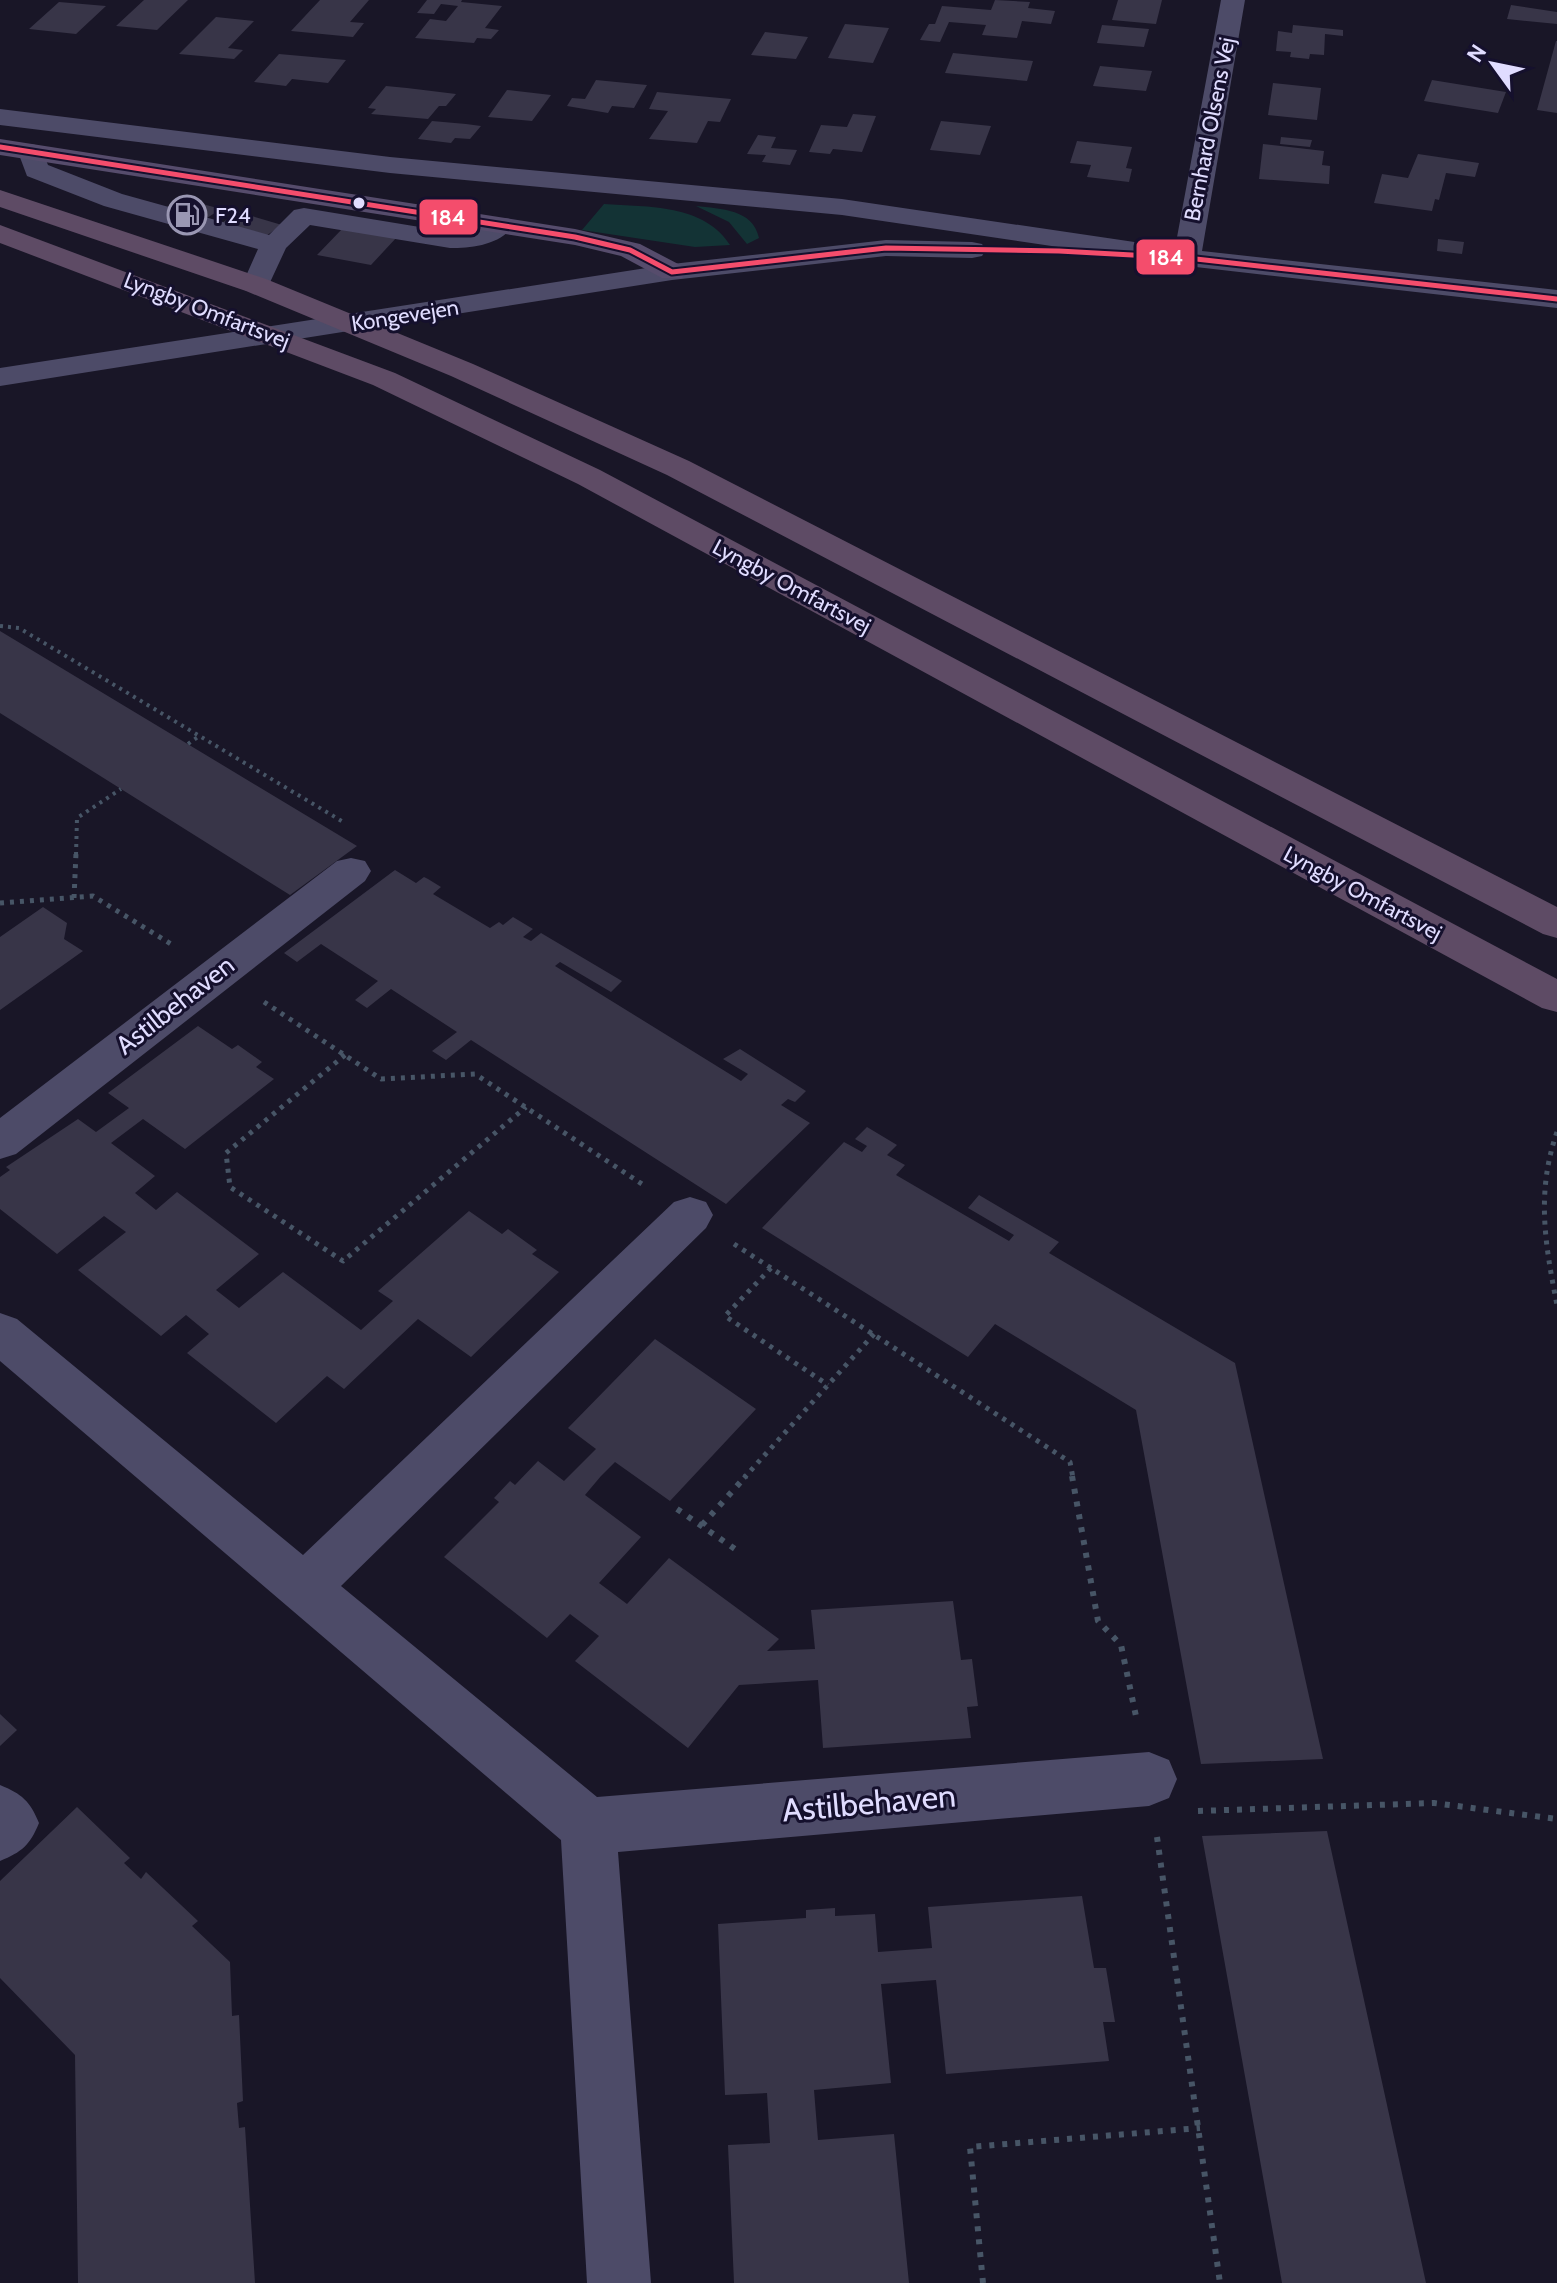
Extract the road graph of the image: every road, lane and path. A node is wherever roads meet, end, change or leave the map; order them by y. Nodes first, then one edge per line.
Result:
1 (1233, 0) edge
2 (0, 117) edge
3 (0, 147) edge
4 (31, 152) junction
5 (0, 198) edge
6 (761, 200) junction
7 (842, 207) junction
8 (500, 225) junction
9 (0, 233) edge
10 (802, 239) junction
11 (274, 245) junction
12 (886, 248) junction
13 (1187, 258) junction
14 (672, 272) junction
15 (256, 285) junction
16 (1557, 299) edge
17 (0, 377) edge
18 (0, 626) edge
19 (199, 736) junction
20 (188, 744) dead end
21 (121, 789) dead end
22 (351, 871) joint
23 (74, 898) junction
24 (0, 903) edge
25 (1557, 924) edge
26 (217, 972) junction
27 (1557, 997) edge
28 (345, 1055) junction
29 (526, 1107) junction
30 (1557, 1132) edge
31 (0, 1142) edge
32 (690, 1215) junction
33 (771, 1268) junction
34 (1557, 1305) edge
35 (0, 1333) edge
36 (874, 1334) junction
37 (828, 1385) junction
38 (677, 1509) dead end
39 (702, 1525) junction
40 (735, 1549) dead end
41 (304, 1588) junction
42 (1151, 1796) junction
43 (0, 1813) edge
44 (1557, 1819) edge
45 (588, 1826) junction
46 (0, 1833) edge
47 (1200, 2128) junction
48 (619, 2283) edge
49 (983, 2283) edge
50 (1220, 2283) edge

1 - 13 street, Bernhard Olsens Vej
2 - 6 street, Kongevejen
3 - 4 main road
4 - 8 main road
4 - 11 street
5 - 15 highway, Lyngby Omfartsvej
6 - 7 street, Kongevejen
6 - 10 street
7 - 12 street
7 - 13 street, Kongevejen
8 - 11 street
8 - 14 main road
9 - 27 highway, Lyngby Omfartsvej
10 - 12 street, Kongevejen
10 - 14 street, Kongevejen
11 - 15 street
12 - 13 street, Kongevejen
13 - 16 street, Kongevejen
14 - 17 street, Kongevejen
15 - 25 highway, Lyngby Omfartsvej
18 - 19 path
19 - 20 path
19 - 22 path
21 - 23 path
22 - 26 street, Astilbehaven
23 - 24 path
23 - 26 path
26 - 28 path
26 - 31 street, Astilbehaven
28 - 29 path
28 - 29 path
29 - 32 path
30 - 34 path
32 - 33 path
32 - 41 street
33 - 36 path
33 - 37 path
35 - 41 street
36 - 37 path
36 - 42 path
37 - 39 path
38 - 39 path
39 - 40 path
41 - 45 street
42 - 44 path
42 - 45 street, Astilbehaven
42 - 47 path
43 - 46 street
45 - 48 street
47 - 49 path
47 - 50 path

